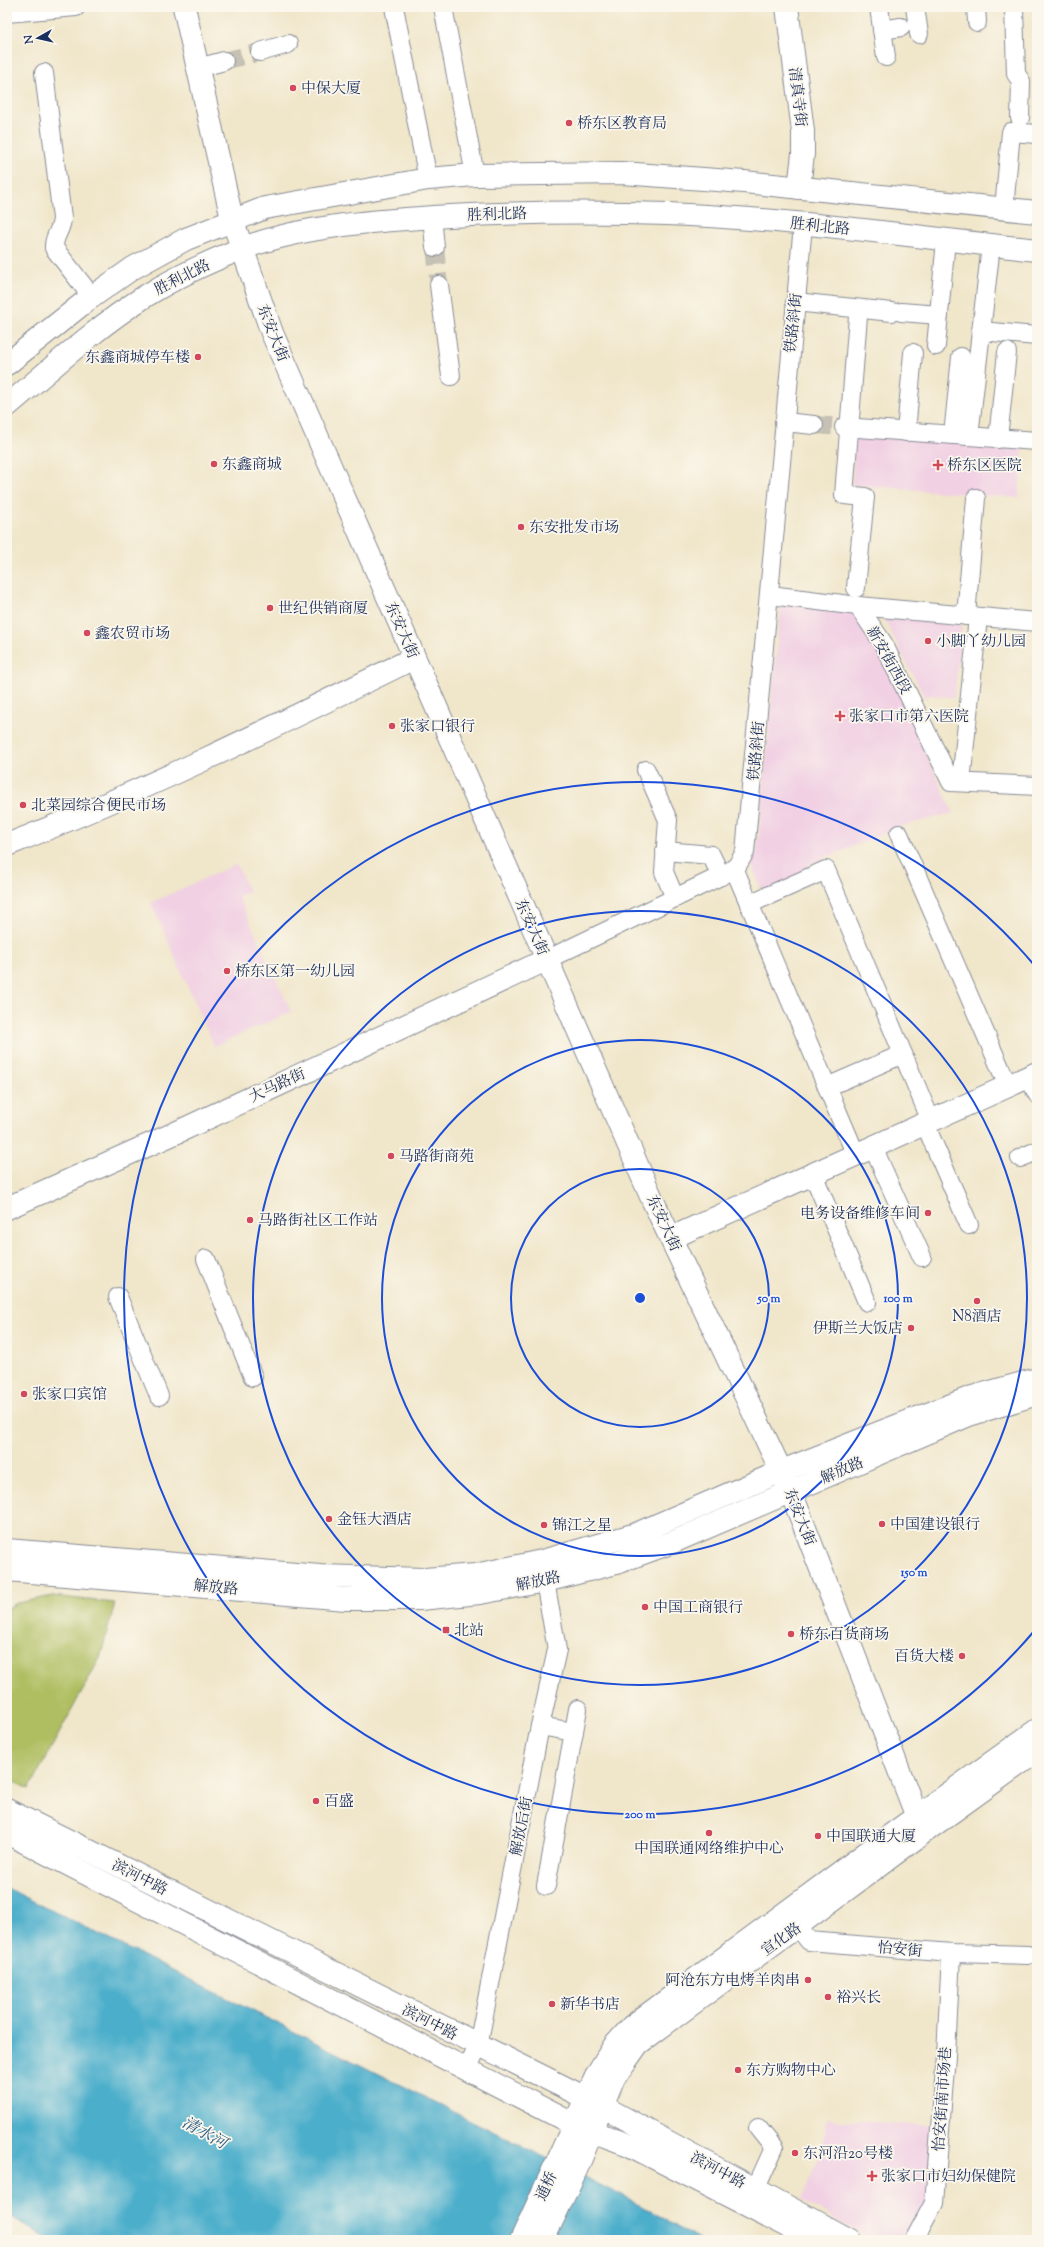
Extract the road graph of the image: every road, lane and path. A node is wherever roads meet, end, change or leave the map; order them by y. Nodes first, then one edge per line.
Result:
1 (76, 7) edge
2 (184, 7) edge
3 (394, 7) edge
4 (443, 7) edge
5 (787, 7) edge
6 (879, 7) edge
7 (916, 7) edge
8 (1014, 7) edge
9 (7, 13) edge
10 (901, 27) dead end
11 (882, 30) junction
12 (919, 34) dead end
13 (288, 44) dead end
14 (260, 52) tunnel mouth
15 (886, 57) dead end
16 (224, 61) tunnel mouth
17 (198, 68) junction
18 (44, 73) dead end
19 (1020, 118) dead end
20 (1037, 134) edge
21 (474, 175) junction
22 (428, 179) junction
23 (799, 188) junction
24 (1004, 209) junction
25 (1037, 212) edge
26 (432, 217) junction
27 (232, 219) junction
28 (803, 225) junction
29 (946, 240) junction
30 (991, 245) junction
31 (435, 247) tunnel mouth
32 (242, 249) junction
33 (1037, 250) edge
34 (439, 285) tunnel mouth
35 (92, 297) junction
36 (795, 302) junction
37 (939, 315) junction
38 (858, 316) dead end
39 (981, 331) junction
40 (1037, 336) edge
41 (936, 346) dead end
42 (1006, 352) dead end
43 (913, 353) dead end
44 (961, 357) dead end
45 (7, 364) edge
46 (451, 376) dead end
47 (7, 406) edge
48 (784, 422) junction
49 (814, 424) tunnel mouth
50 (847, 427) junction
51 (906, 432) junction
52 (961, 436) junction
53 (998, 439) junction
54 (1037, 441) edge
55 (976, 498) dead end
56 (856, 588) dead end
57 (770, 595) junction
58 (858, 606) junction
59 (972, 622) junction
60 (1037, 622) edge
61 (414, 658) junction
62 (646, 770) dead end
63 (961, 782) junction
64 (1037, 786) edge
65 (899, 834) dead end
66 (7, 845) edge
67 (665, 851) junction
68 (727, 872) junction
69 (675, 898) junction
70 (749, 904) junction
71 (546, 960) junction
72 (903, 1054) junction
73 (1034, 1081) edge
74 (1008, 1086) junction
75 (827, 1087) junction
76 (928, 1122) junction
77 (864, 1151) junction
78 (1037, 1151) edge
79 (1020, 1158) dead end
80 (813, 1174) junction
81 (7, 1208) edge
82 (969, 1225) dead end
83 (671, 1238) junction
84 (922, 1257) dead end
85 (206, 1259) dead end
86 (118, 1297) dead end
87 (867, 1302) dead end
88 (253, 1377) dead end
89 (1037, 1379) edge
90 (1037, 1394) edge
91 (159, 1396) dead end
92 (782, 1471) junction
93 (791, 1492) junction
94 (7, 1550) edge
95 (7, 1570) edge
96 (37, 1573) junction
97 (545, 1581) junction
98 (7, 1583) edge
99 (578, 1709) dead end
100 (540, 1726) junction
101 (1037, 1730) edge
102 (574, 1732) junction
103 (1037, 1751) edge
104 (7, 1810) edge
105 (922, 1823) junction
106 (7, 1833) edge
107 (546, 1886) dead end
108 (792, 1919) junction
109 (951, 1953) junction
110 (1028, 1955) dead end
111 (478, 2046) junction
112 (467, 2070) junction
113 (594, 2103) junction
114 (758, 2128) dead end
115 (579, 2130) junction
116 (577, 2168) joint
117 (751, 2197) junction
118 (521, 2240) edge
119 (543, 2240) edge
120 (815, 2240) edge
121 (849, 2240) edge
122 (914, 2240) edge

1 - 9 street
2 - 17 main road, 东安大街
3 - 22 street
4 - 21 street
5 - 23 main road, 清真寺街
6 - 11 street
7 - 12 street
8 - 19 street
10 - 11 street
11 - 15 street
13 - 14 street
16 - 17 street
17 - 27 main road, 东安大街
18 - 35 street
20 - 24 street
21 - 22 main road, 胜利北路
21 - 23 main road, 胜利北路
22 - 27 main road, 胜利北路
23 - 24 main road, 胜利北路
24 - 25 main road, 胜利北路
26 - 28 main road, 胜利北路
26 - 31 street
26 - 32 main road, 胜利北路
27 - 32 main road, 东安大街
27 - 35 main road, 胜利北路
28 - 29 main road, 胜利北路
28 - 36 street, 铁路斜街
29 - 30 main road, 胜利北路
29 - 37 street
30 - 33 main road, 胜利北路
30 - 39 street
32 - 47 main road, 胜利北路
32 - 61 main road, 东安大街
34 - 46 street
35 - 45 main road, 胜利北路
36 - 37 street
36 - 48 street, 铁路斜街
37 - 41 street
38 - 50 street
39 - 40 street
39 - 52 street
42 - 53 street
43 - 51 street
44 - 52 street
48 - 49 street
48 - 57 street, 铁路斜街
50 - 51 street
50 - 56 street
51 - 52 street
52 - 53 street
53 - 54 street
55 - 59 street
57 - 58 street
57 - 68 street, 铁路斜街
58 - 59 street
58 - 63 street, 新安街西段
59 - 60 street
59 - 63 street
61 - 66 main road
61 - 71 main road, 东安大街
62 - 67 street
63 - 64 street
65 - 74 street
67 - 68 street
67 - 69 street
68 - 69 street
68 - 70 street
69 - 71 street
70 - 72 street
70 - 75 street
71 - 81 main road, 大马路街
71 - 83 main road, 东安大街
72 - 75 street
72 - 76 street
73 - 74 main road
74 - 76 main road
75 - 77 street
76 - 77 main road
76 - 82 street
77 - 80 main road
77 - 84 street
78 - 79 street
80 - 83 main road
80 - 87 street
83 - 92 main road, 东安大街
85 - 88 street
86 - 91 street
89 - 92 main road, 解放路
90 - 93 main road, 解放路
92 - 93 main road, 东安大街
92 - 94 main road, 解放路
93 - 97 main road, 解放路
93 - 105 main road, 东安大街
95 - 96 main road, 解放路
96 - 97 main road, 解放路
96 - 98 main road
97 - 100 street, 解放后街
99 - 102 street
100 - 102 street
100 - 111 street, 解放后街
101 - 105 main road, 宣化路
102 - 107 street
103 - 105 main road, 宣化路
104 - 111 main road, 滨河中路
105 - 108 main road, 宣化路
106 - 112 main road, 滨河中路
108 - 109 street, 怡安街
108 - 113 main road, 宣化路
109 - 110 street, 怡安街
109 - 122 street, 怡安街南市场巷
111 - 112 street, 解放后街
111 - 113 main road, 滨河中路
112 - 115 main road, 滨河中路
113 - 115 main road, 宣化路
113 - 117 main road, 滨河中路
114 - 117 street
115 - 116 main road, 宣化路
115 - 117 main road, 滨河中路
115 - 118 main road, 通桥
116 - 119 main road, 通桥
117 - 120 main road, 滨河中路
117 - 121 main road, 滨河中路

